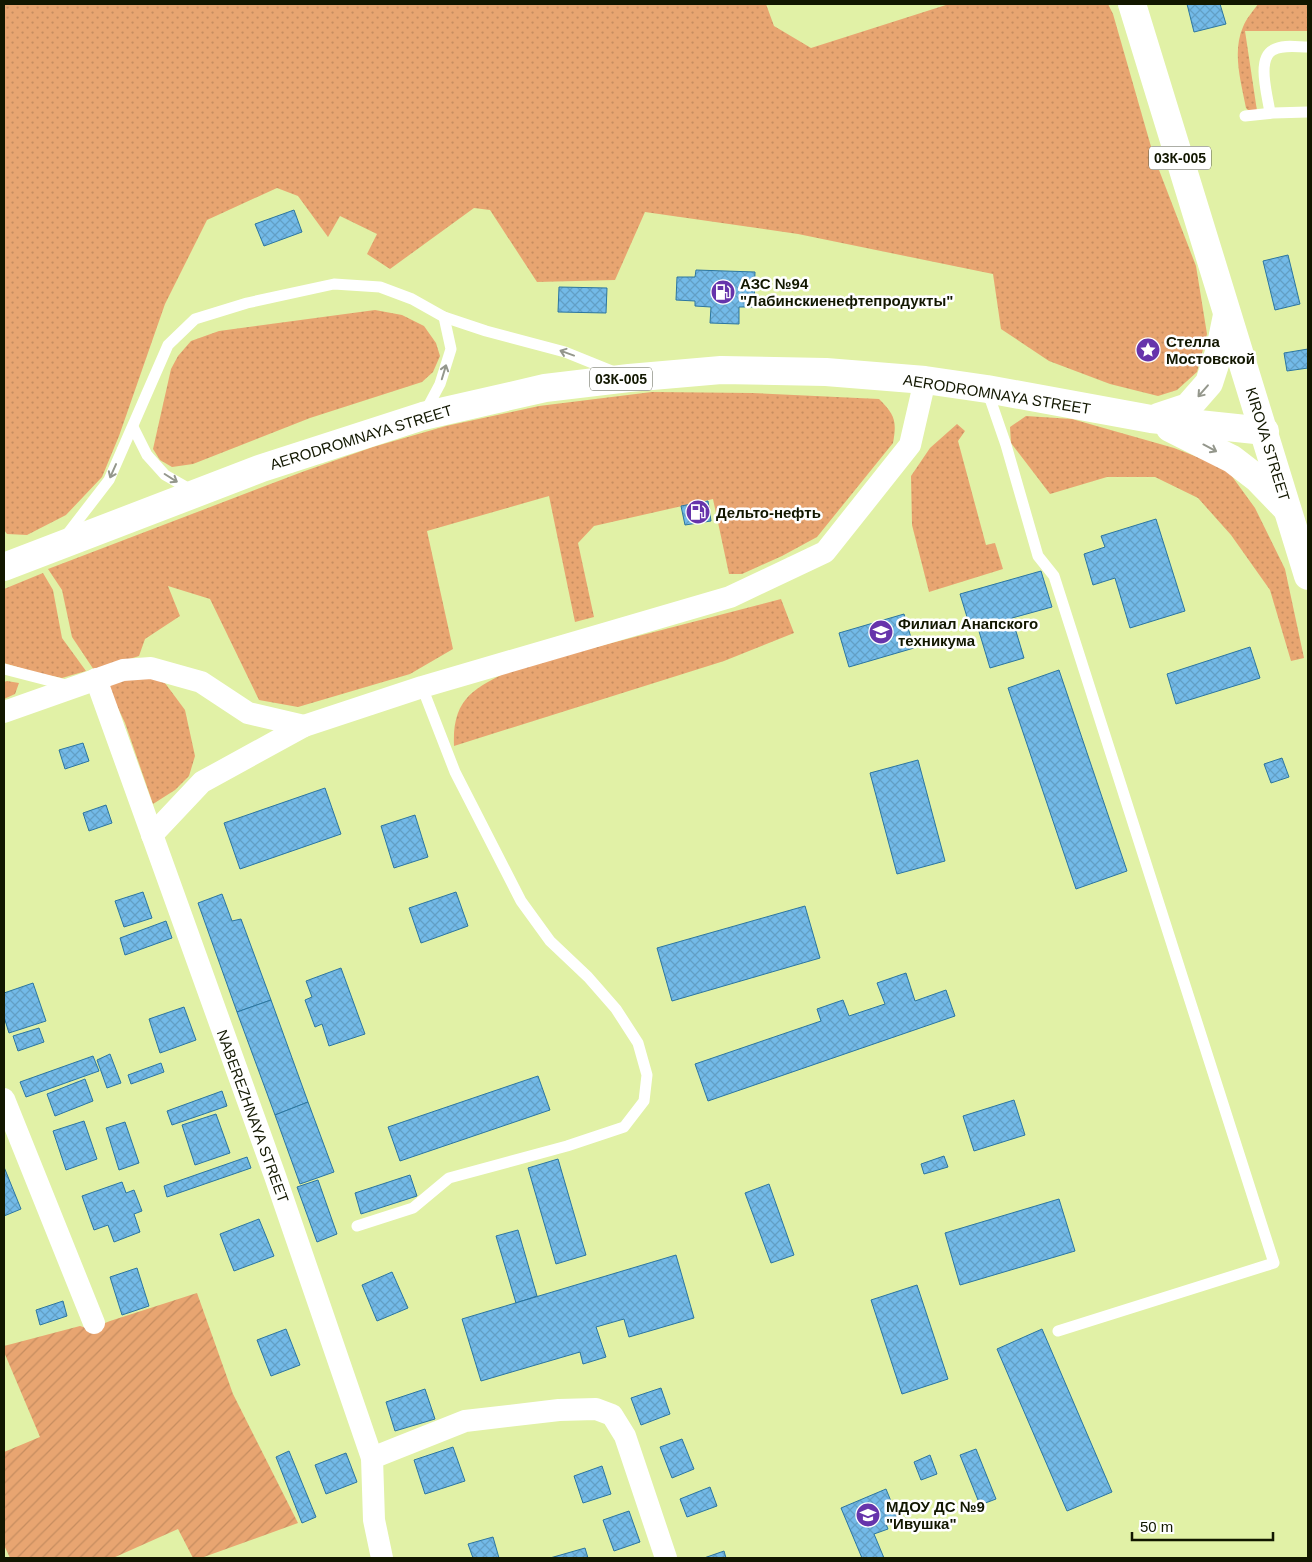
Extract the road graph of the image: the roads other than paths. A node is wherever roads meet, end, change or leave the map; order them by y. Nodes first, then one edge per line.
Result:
1 (1132, 4) edge
2 (1308, 47) edge
3 (1308, 112) edge
4 (1270, 113) junction
5 (1245, 116) dead end
6 (1227, 312) junction
7 (444, 317) junction
8 (629, 378) junction
9 (925, 380) junction
10 (987, 389) junction
11 (423, 416) junction
12 (1151, 419) junction
13 (133, 427) junction
14 (1265, 431) junction
15 (196, 493) junction
16 (1288, 510) junction
17 (58, 546) junction
18 (4, 567) edge
19 (1308, 576) edge
20 (4, 669) edge
21 (96, 679) junction
22 (73, 687) junction
23 (422, 687) junction
24 (4, 712) edge
25 (304, 726) junction
26 (152, 835) junction
27 (4, 1099) edge
28 (357, 1226) dead end
29 (94, 1323) dead end
30 (1058, 1331) dead end
31 (372, 1458) junction
32 (382, 1558) edge
33 (666, 1558) edge

1 - 6 main road, 03К-005
2 - 4 lane
3 - 4 lane
4 - 5 lane
6 -> 12 main road, AERODROMNAYA STREET / 03К-005
6 - 14 main road, KIROVA STREET / 03К-005
8 -> 7 lane
11 -> 7 lane
7 - 13 lane
8 - 9 main road, AERODROMNAYA STREET / 03К-005
8 - 11 main road, AERODROMNAYA STREET / 03К-005
9 - 10 main road, AERODROMNAYA STREET / 03К-005
9 - 23 street
10 - 12 main road, AERODROMNAYA STREET / 03К-005
10 - 30 lane
11 - 15 main road, AERODROMNAYA STREET / 03К-005
12 - 14 main road, AERODROMNAYA STREET / 03К-005
12 -> 16 main road, AERODROMNAYA STREET
13 -> 15 lane
13 -> 17 lane
14 - 16 main road, KIROVA STREET
15 - 17 main road, AERODROMNAYA STREET / 03К-005
16 - 19 main road, KIROVA STREET
17 - 18 main road, AERODROMNAYA STREET / 03К-005
20 - 22 lane
21 - 22 street
21 - 25 street
21 - 26 street, NABEREZHNAYA STREET
22 - 24 street
23 - 25 street
23 - 28 lane
25 - 26 street
26 - 31 street, NABEREZHNAYA STREET
27 - 29 street
31 - 32 street, NABEREZHNAYA STREET
31 - 33 street

